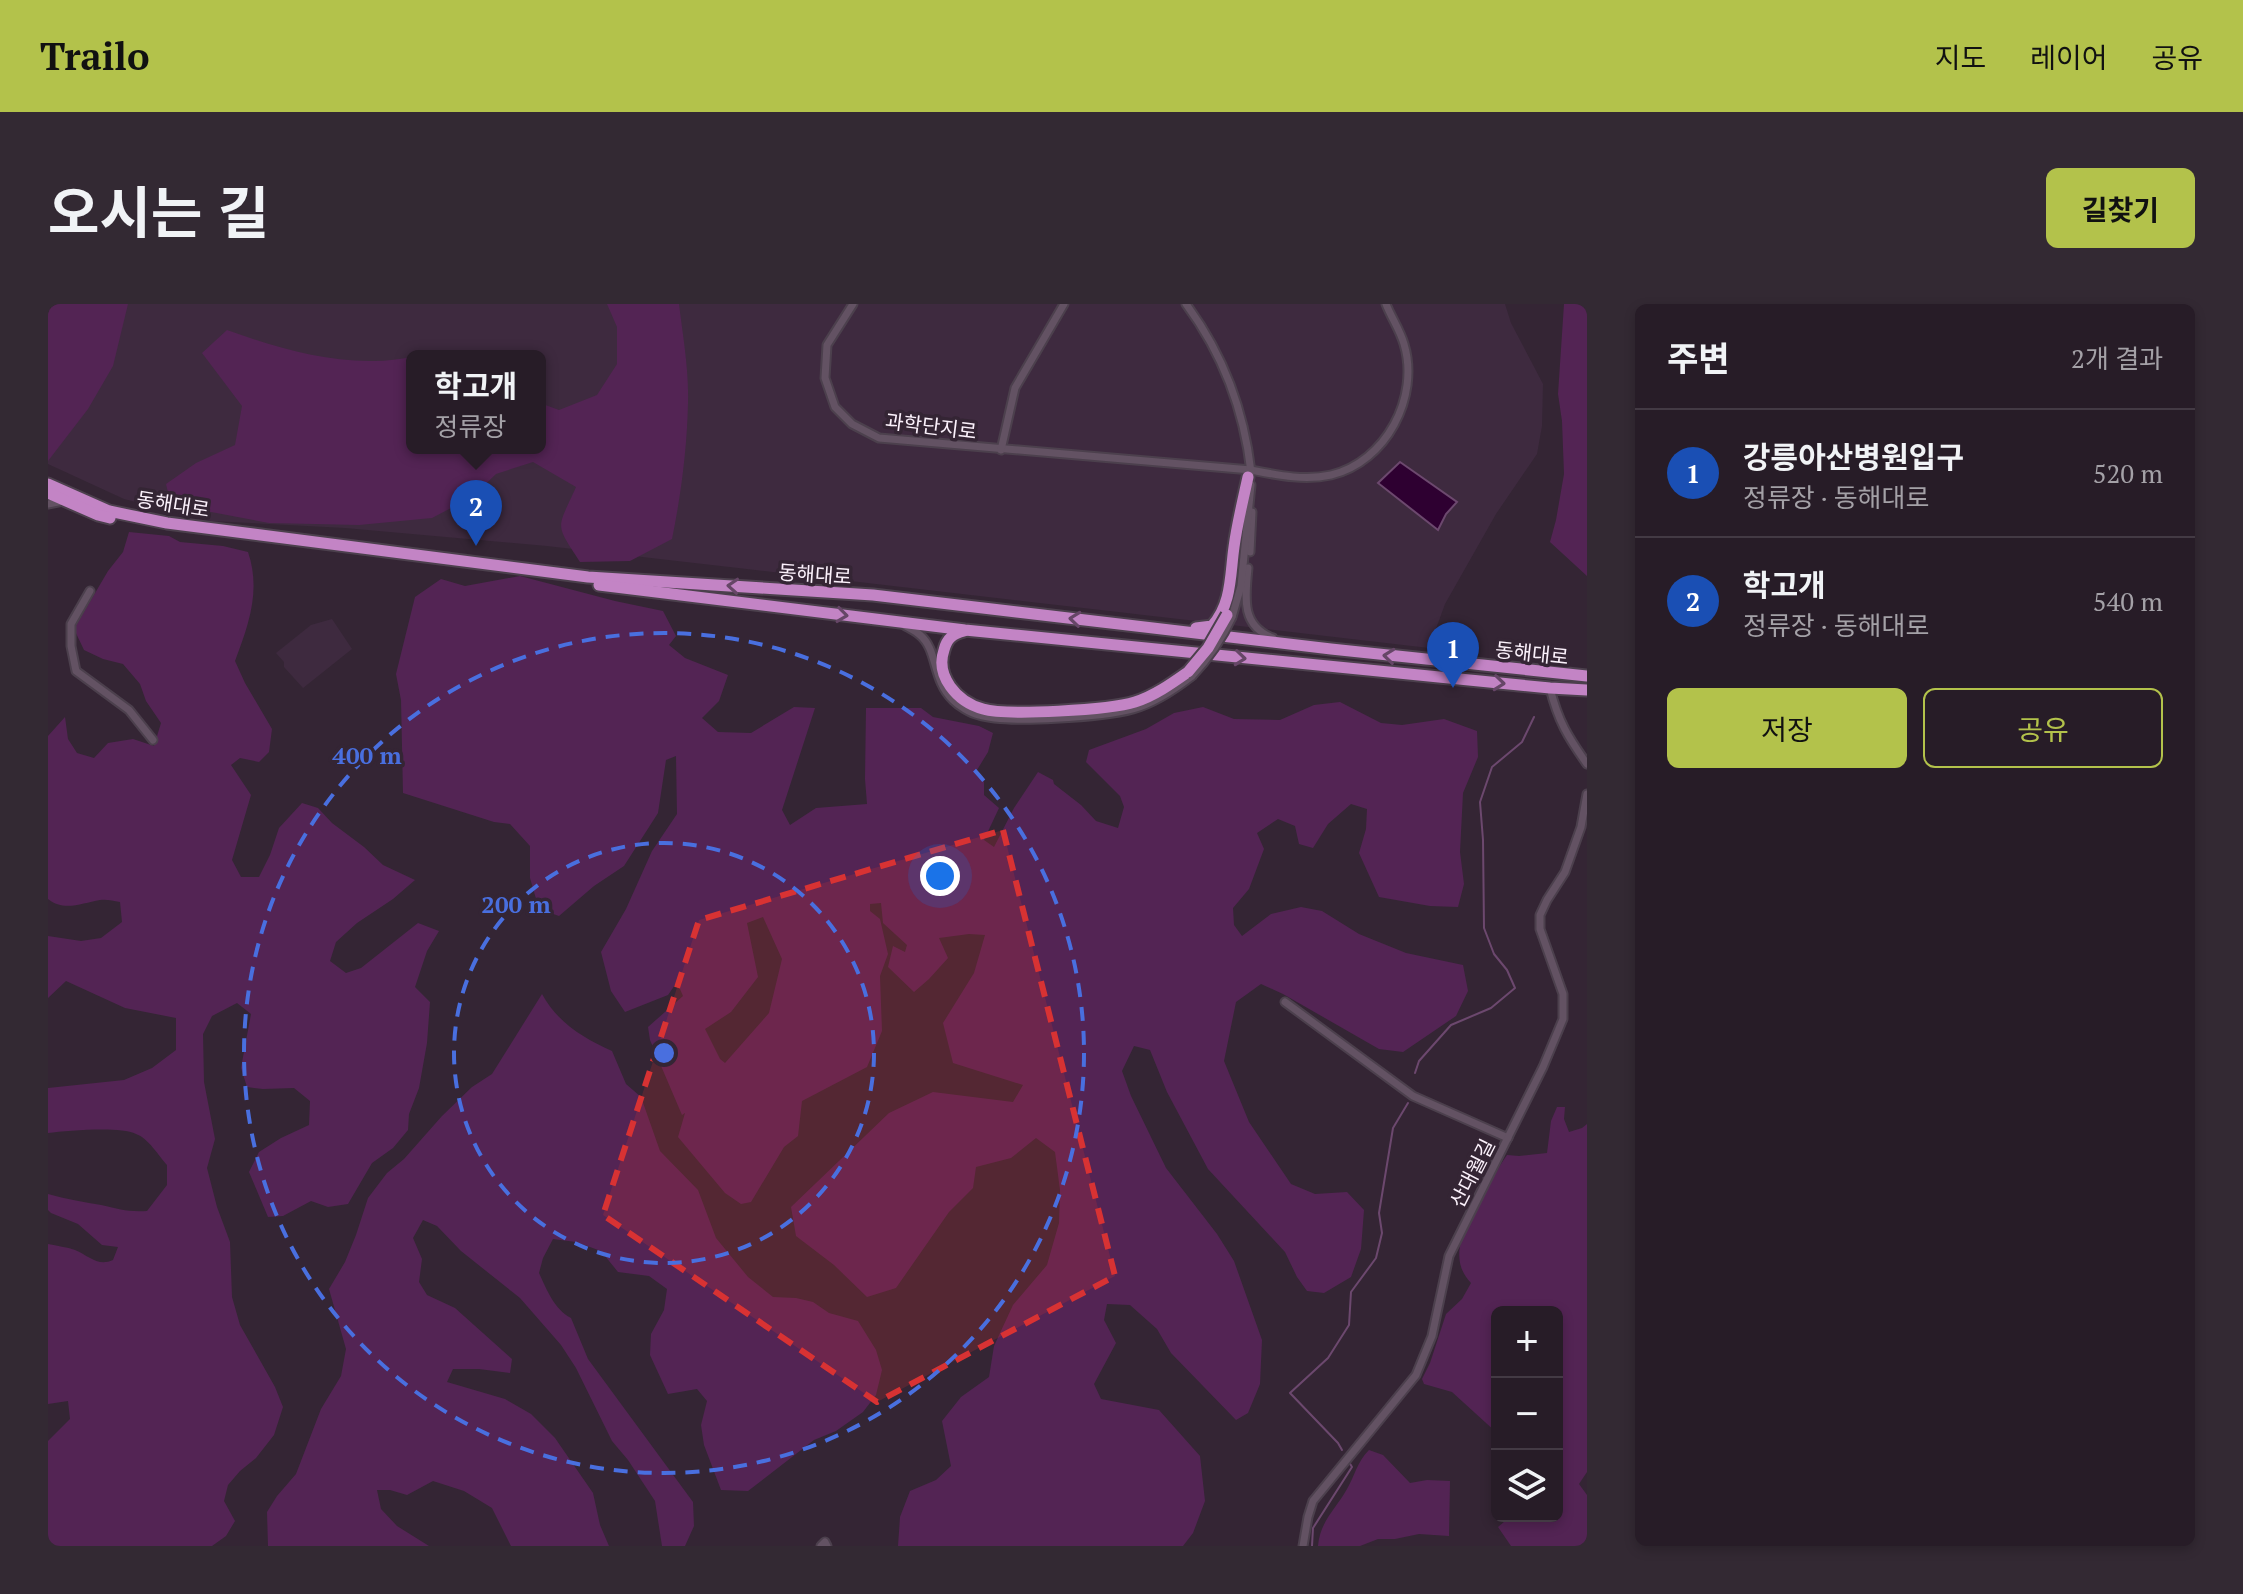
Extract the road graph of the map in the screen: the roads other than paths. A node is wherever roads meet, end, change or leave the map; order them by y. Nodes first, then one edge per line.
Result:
1 (853, 304) edge
2 (1064, 304) edge
3 (1186, 304) edge
4 (1386, 304) edge
5 (1001, 450) junction
6 (1250, 475) junction
7 (48, 484) edge
8 (48, 493) edge
9 (63, 501) junction
10 (48, 504) edge
11 (90, 591) dead end
12 (898, 622) junction
13 (1111, 622) junction
14 (965, 630) junction
15 (1331, 649) junction
16 (1550, 673) junction
17 (1190, 674) junction
18 (1587, 676) edge
19 (1550, 688) junction
20 (1587, 690) edge
21 (153, 740) dead end
22 (1587, 764) edge
23 (1587, 794) edge
24 (1285, 1002) dead end
25 (1508, 1138) junction
26 (1303, 1546) edge

1 - 5 street, 과학단지로
2 - 5 street, 과학단지로
3 - 6 street
4 - 6 street, 과학단지로
5 - 6 street, 과학단지로
6 - 13 highway
6 - 15 street
6 - 17 highway, bridge
13 -> 7 highway, 동해대로
8 - 9 highway, 동해대로
9 - 10 street
9 -> 12 highway, 동해대로
11 - 21 street
12 - 14 highway, 동해대로
12 - 17 street
13 - 15 highway, 동해대로
14 - 17 highway
14 -> 19 highway, 동해대로
16 -> 15 highway, 동해대로
16 - 18 highway, 동해대로
16 - 19 highway
19 - 20 highway, 동해대로
19 - 22 street
23 - 25 street, 산대월길
24 - 25 street
25 - 26 street, 산대월길

